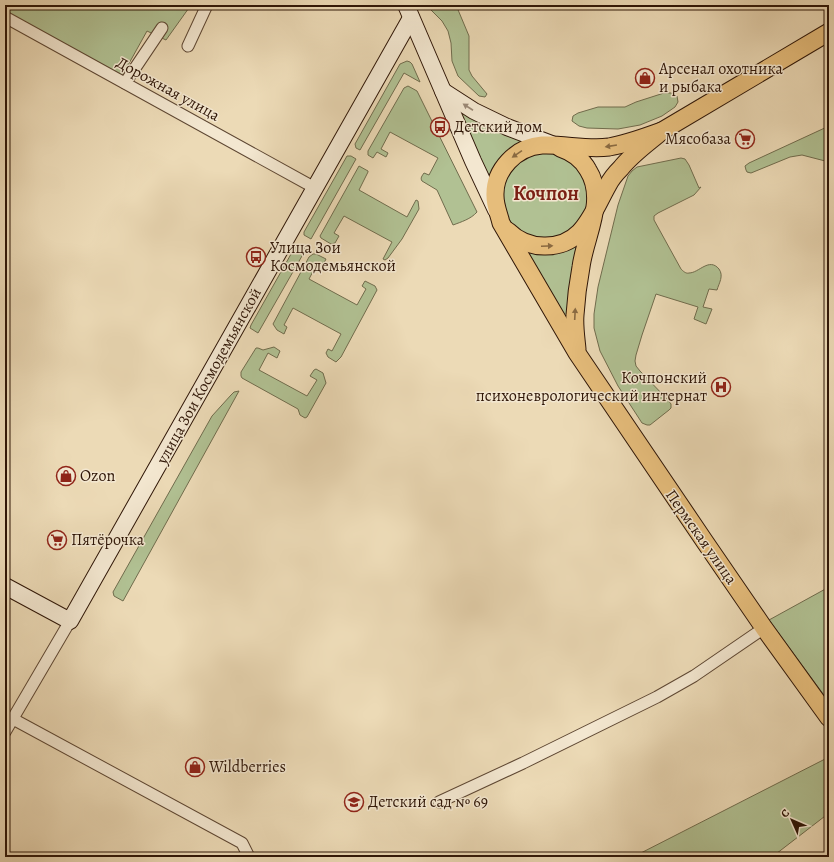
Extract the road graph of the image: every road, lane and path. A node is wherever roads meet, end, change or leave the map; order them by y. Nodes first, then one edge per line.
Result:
1 (207, 5) edge
2 (408, 12) edge
3 (5, 17) edge
4 (162, 28) dead end
5 (829, 32) edge
6 (188, 46) dead end
7 (125, 83) junction
8 (443, 91) junction
9 (662, 131) junction
10 (554, 145) junction
11 (315, 188) junction
12 (595, 210) junction
13 (502, 223) junction
14 (577, 353) junction
15 (5, 586) edge
16 (70, 621) junction
17 (764, 628) junction
18 (829, 718) edge
19 (13, 719) junction
20 (5, 732) edge
21 (439, 802) dead end
22 (249, 857) edge

1 - 6 street
2 - 8 street
2 - 11 street, улица Зои Космодемьянской
3 - 7 street, Дорожная улица
4 - 7 street
5 - 9 main road
7 - 11 street, Дорожная улица
10 -> 8 street
8 - 13 street
9 -> 10 main road
9 - 12 main road
10 - 12 main road
10 -> 13 main road
11 - 16 street, улица Зои Космодемьянской
13 -> 12 main road
14 -> 12 main road
13 - 14 main road, Пермская улица
14 - 17 main road, Пермская улица
15 - 16 street
16 - 19 street, улица Зои Космодемьянской
17 - 18 main road, Пермская улица
17 - 21 street
19 - 20 street, улица Зои Космодемьянской
19 - 22 street

